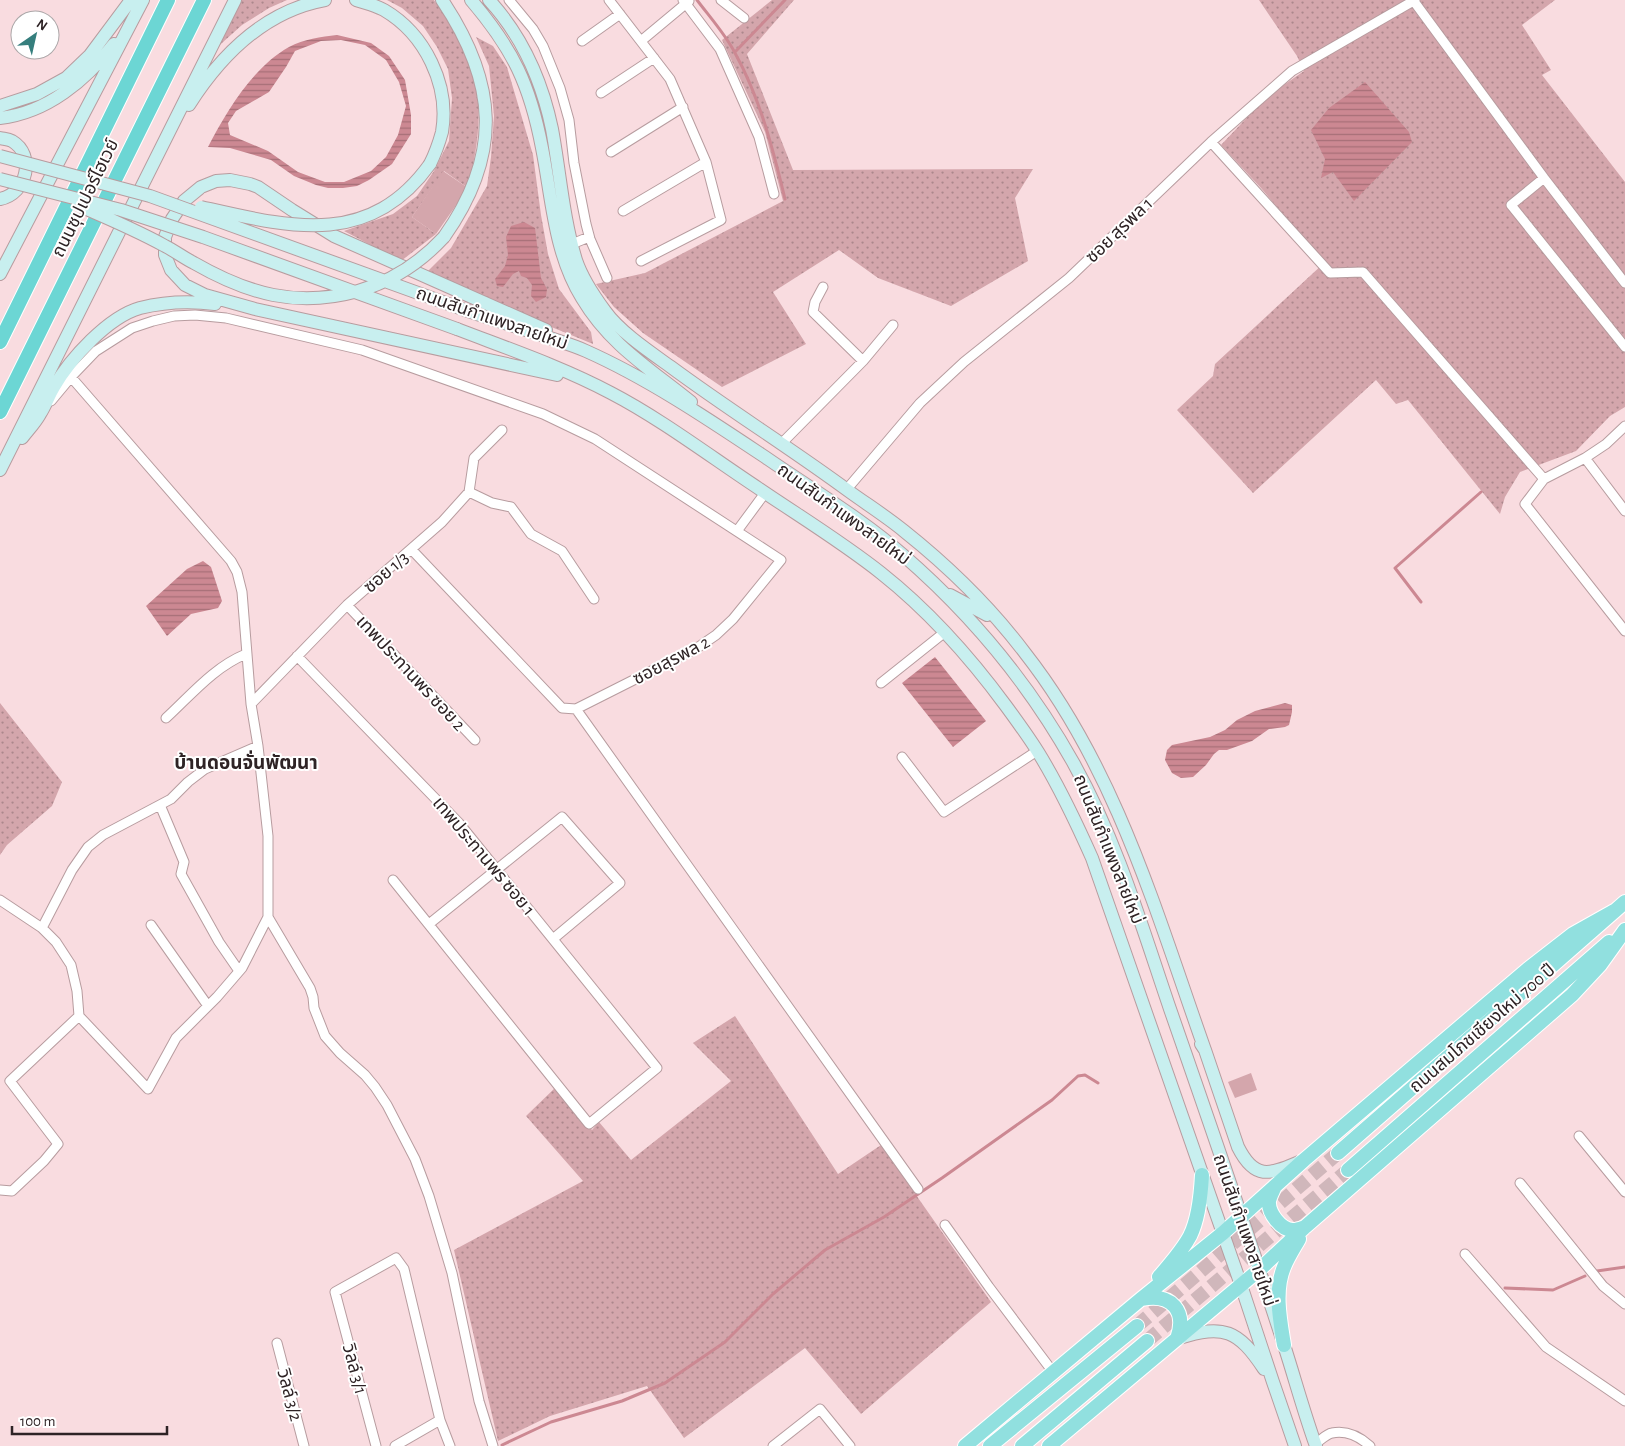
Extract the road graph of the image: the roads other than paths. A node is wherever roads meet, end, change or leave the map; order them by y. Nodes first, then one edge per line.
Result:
1 (131, 0) edge
2 (143, 0) edge
3 (168, 0) edge
4 (204, 0) edge
5 (235, 0) edge
6 (325, 0) edge
7 (356, 0) edge
8 (442, 0) edge
9 (471, 0) edge
10 (489, 0) edge
11 (509, 0) edge
12 (609, 0) edge
13 (721, 0) edge
14 (1414, 0) edge
15 (687, 1) edge
16 (620, 14) junction
17 (744, 18) dead end
18 (132, 22) junction
19 (641, 40) junction
20 (582, 41) dead end
21 (654, 58) junction
22 (601, 93) dead end
23 (0, 106) edge
24 (683, 107) junction
25 (0, 118) edge
26 (0, 138) edge
27 (1211, 142) junction
28 (611, 152) dead end
29 (157, 154) junction
30 (0, 156) edge
31 (706, 162) junction
32 (1544, 178) junction
33 (0, 179) edge
34 (33, 187) junction
35 (774, 194) dead end
36 (150, 196) junction
37 (0, 199) edge
38 (623, 211) dead end
39 (590, 237) junction
40 (572, 244) junction
41 (642, 261) dead end
42 (0, 274) edge
43 (607, 278) dead end
44 (1625, 283) edge
45 (823, 287) dead end
46 (255, 309) junction
47 (893, 325) dead end
48 (0, 342) edge
49 (1625, 347) edge
50 (582, 349) junction
51 (863, 361) junction
52 (71, 377) junction
53 (588, 382) junction
54 (0, 412) edge
55 (41, 413) junction
56 (1625, 426) edge
57 (502, 430) dead end
58 (727, 431) junction
59 (781, 444) junction
60 (9, 451) junction
61 (1585, 458) junction
62 (0, 470) edge
63 (1544, 479) junction
64 (469, 492) junction
65 (851, 492) junction
66 (765, 493) junction
67 (1625, 511) edge
68 (870, 529) junction
69 (737, 531) junction
70 (412, 550) junction
71 (939, 589) junction
72 (594, 599) dead end
73 (347, 605) junction
74 (998, 621) junction
75 (1625, 631) edge
76 (945, 632) junction
77 (246, 654) junction
78 (297, 656) junction
79 (880, 683) dead end
80 (251, 704) junction
81 (576, 709) junction
82 (166, 718) dead end
83 (474, 740) dead end
84 (258, 746) junction
85 (1037, 751) junction
86 (902, 757) dead end
87 (1101, 774) junction
88 (160, 806) junction
89 (1105, 828) junction
90 (497, 869) junction
91 (393, 880) dead end
92 (0, 900) edge
93 (1620, 907) edge
94 (268, 917) junction
95 (429, 924) junction
96 (151, 925) dead end
97 (42, 928) junction
98 (1625, 929) edge
99 (552, 938) junction
100 (1155, 964) junction
101 (239, 971) junction
102 (208, 1006) junction
103 (79, 1016) junction
104 (1205, 1050) junction
105 (1579, 1136) dead end
106 (1338, 1153) tunnel mouth
107 (1304, 1160) junction
108 (1348, 1170) tunnel mouth
109 (1202, 1175) junction
110 (1520, 1183) dead end
111 (1276, 1184) junction
112 (918, 1189) dead end
113 (0, 1190) edge
114 (1625, 1192) edge
115 (1241, 1216) junction
116 (945, 1225) dead end
117 (1305, 1227) junction
118 (1223, 1233) junction
119 (1465, 1254) dead end
120 (1259, 1270) junction
121 (1242, 1285) junction
122 (1141, 1299) junction
123 (1625, 1304) edge
124 (1137, 1326) tunnel mouth
125 (1177, 1339) junction
126 (1146, 1341) tunnel mouth
127 (276, 1343) dead end
128 (1284, 1345) junction
129 (1053, 1372) junction
130 (1273, 1382) junction
131 (1625, 1401) edge
132 (440, 1420) junction
133 (1315, 1445) edge
134 (304, 1446) edge
135 (376, 1446) edge
136 (395, 1446) edge
137 (450, 1446) edge
138 (493, 1446) edge
139 (773, 1446) edge
140 (850, 1446) edge
141 (965, 1446) edge
142 (990, 1446) edge
143 (1022, 1446) edge
144 (1049, 1446) edge
145 (1295, 1446) edge
146 (1370, 1446) edge

1 - 23 main road
2 - 18 main road
3 - 48 highway, ถนนซุปเปอร์ไฮเวย์
4 - 54 highway, ถนนซุปเปอร์ไฮเวย์
5 - 29 main road
6 - 29 main road
7 - 36 main road, bridge
8 - 34 main road, bridge
9 - 58 main road
10 - 40 main road
11 - 39 street
12 - 16 street
13 - 17 street
14 - 27 street, ซอย สุรพล 1
14 - 32 street
15 - 19 street
15 - 35 street
16 - 19 street
16 - 20 street
18 - 25 main road
18 - 42 main road
19 - 21 street
21 - 22 street
21 - 24 street
24 - 28 street
24 - 31 street
26 - 37 main road
27 - 63 street
27 - 65 street, ซอย สุรพล 1
29 - 60 main road
30 - 36 main road, ถนนสันกำแพงสายใหม่, bridge
31 - 38 street
31 - 41 street
32 - 44 street
32 - 49 street
33 - 34 main road, bridge
34 - 53 main road, ถนนสันกำแพงสายใหม่, bridge
36 - 50 main road, ถนนสันกำแพงสายใหม่, bridge
39 - 40 street
39 - 43 street
40 - 59 main road
45 - 51 street
46 - 50 main road
46 - 53 main road
46 - 55 main road
47 - 51 street
50 - 58 main road, ถนนสันกำแพงสายใหม่
51 - 59 street
52 - 55 street
52 - 69 street
52 - 77 street
53 - 66 main road, ถนนสันกำแพงสายใหม่
55 - 60 main road
56 - 61 street
57 - 64 street
58 - 68 main road, ถนนสันกำแพงสายใหม่
59 - 65 main road
60 - 62 main road
61 - 63 street
61 - 67 street
63 - 75 street
64 - 70 street, ซอย 1/3
64 - 72 street
65 - 68 main road
65 - 74 main road
66 - 69 street
66 - 76 main road, ถนนสันกำแพงสายใหม่
68 - 71 main road, ถนนสันกำแพงสายใหม่
69 - 81 street, ซอยสุรพล 2
70 - 73 street, ซอย 1/3
70 - 81 street
71 - 74 main road
71 - 89 main road, ถนนสันกำแพงสายใหม่
73 - 78 street, ซอย 1/3
73 - 83 street, เทพประทานพร ซอย 2
74 - 87 main road
76 - 79 street
76 - 85 main road, ถนนสันกำแพงสายใหม่
77 - 80 street
77 - 82 street
78 - 80 street, ซอย 1/3
78 - 90 street, เทพประทานพร ซอย 1
80 - 84 street
81 - 112 street
84 - 88 street
84 - 94 street
85 - 86 street
85 - 109 main road, ถนนสันกำแพงสายใหม่
87 - 89 main road
87 - 104 main road
88 - 97 street
88 - 101 street
89 - 100 main road, ถนนสันกำแพงสายใหม่
90 - 95 street
90 - 99 street, เทพประทานพร ซอย 1
90 - 99 street
91 - 95 street
92 - 97 street
93 - 106 main road, ถนนสมโภชเชียงใหม่ 700 ปี
93 - 107 main road
94 - 101 street
94 - 138 street
95 - 99 street, เทพประทานพร ซอย 1
96 - 102 street
97 - 103 street
98 - 108 main road, ถนนสมโภชเชียงใหม่ 700 ปี
98 - 117 main road
100 - 104 main road
100 - 115 main road, ถนนสันกำแพงสายใหม่
101 - 102 street
102 - 103 street
103 - 113 street
104 - 107 main road
105 - 114 street
107 - 111 main road
109 - 118 main road, ถนนสันกำแพงสายใหม่
109 - 122 main road
110 - 123 street
111 - 115 main road
111 - 117 main road
115 - 118 main road
115 - 120 main road, ถนนสันกำแพงสายใหม่
116 - 129 street
117 - 120 main road
117 - 128 main road
118 - 121 main road, ถนนสันกำแพงสายใหม่
118 - 122 main road
119 - 131 street
120 - 121 main road
120 - 128 main road, ถนนสันกำแพงสายใหม่
121 - 125 main road
121 - 130 main road, ถนนสันกำแพงสายใหม่
122 - 125 main road
122 - 129 main road
124 - 142 main road
125 - 130 main road
125 - 144 main road
126 - 143 main road
127 - 134 street, วิลล์ 3/2
128 - 133 main road, ถนนสันกำแพงสายใหม่
129 - 141 main road
130 - 145 main road, ถนนสันกำแพงสายใหม่
132 - 135 street, วิลล์ 3/1
132 - 136 street
132 - 137 street
133 - 146 street
139 - 140 street

